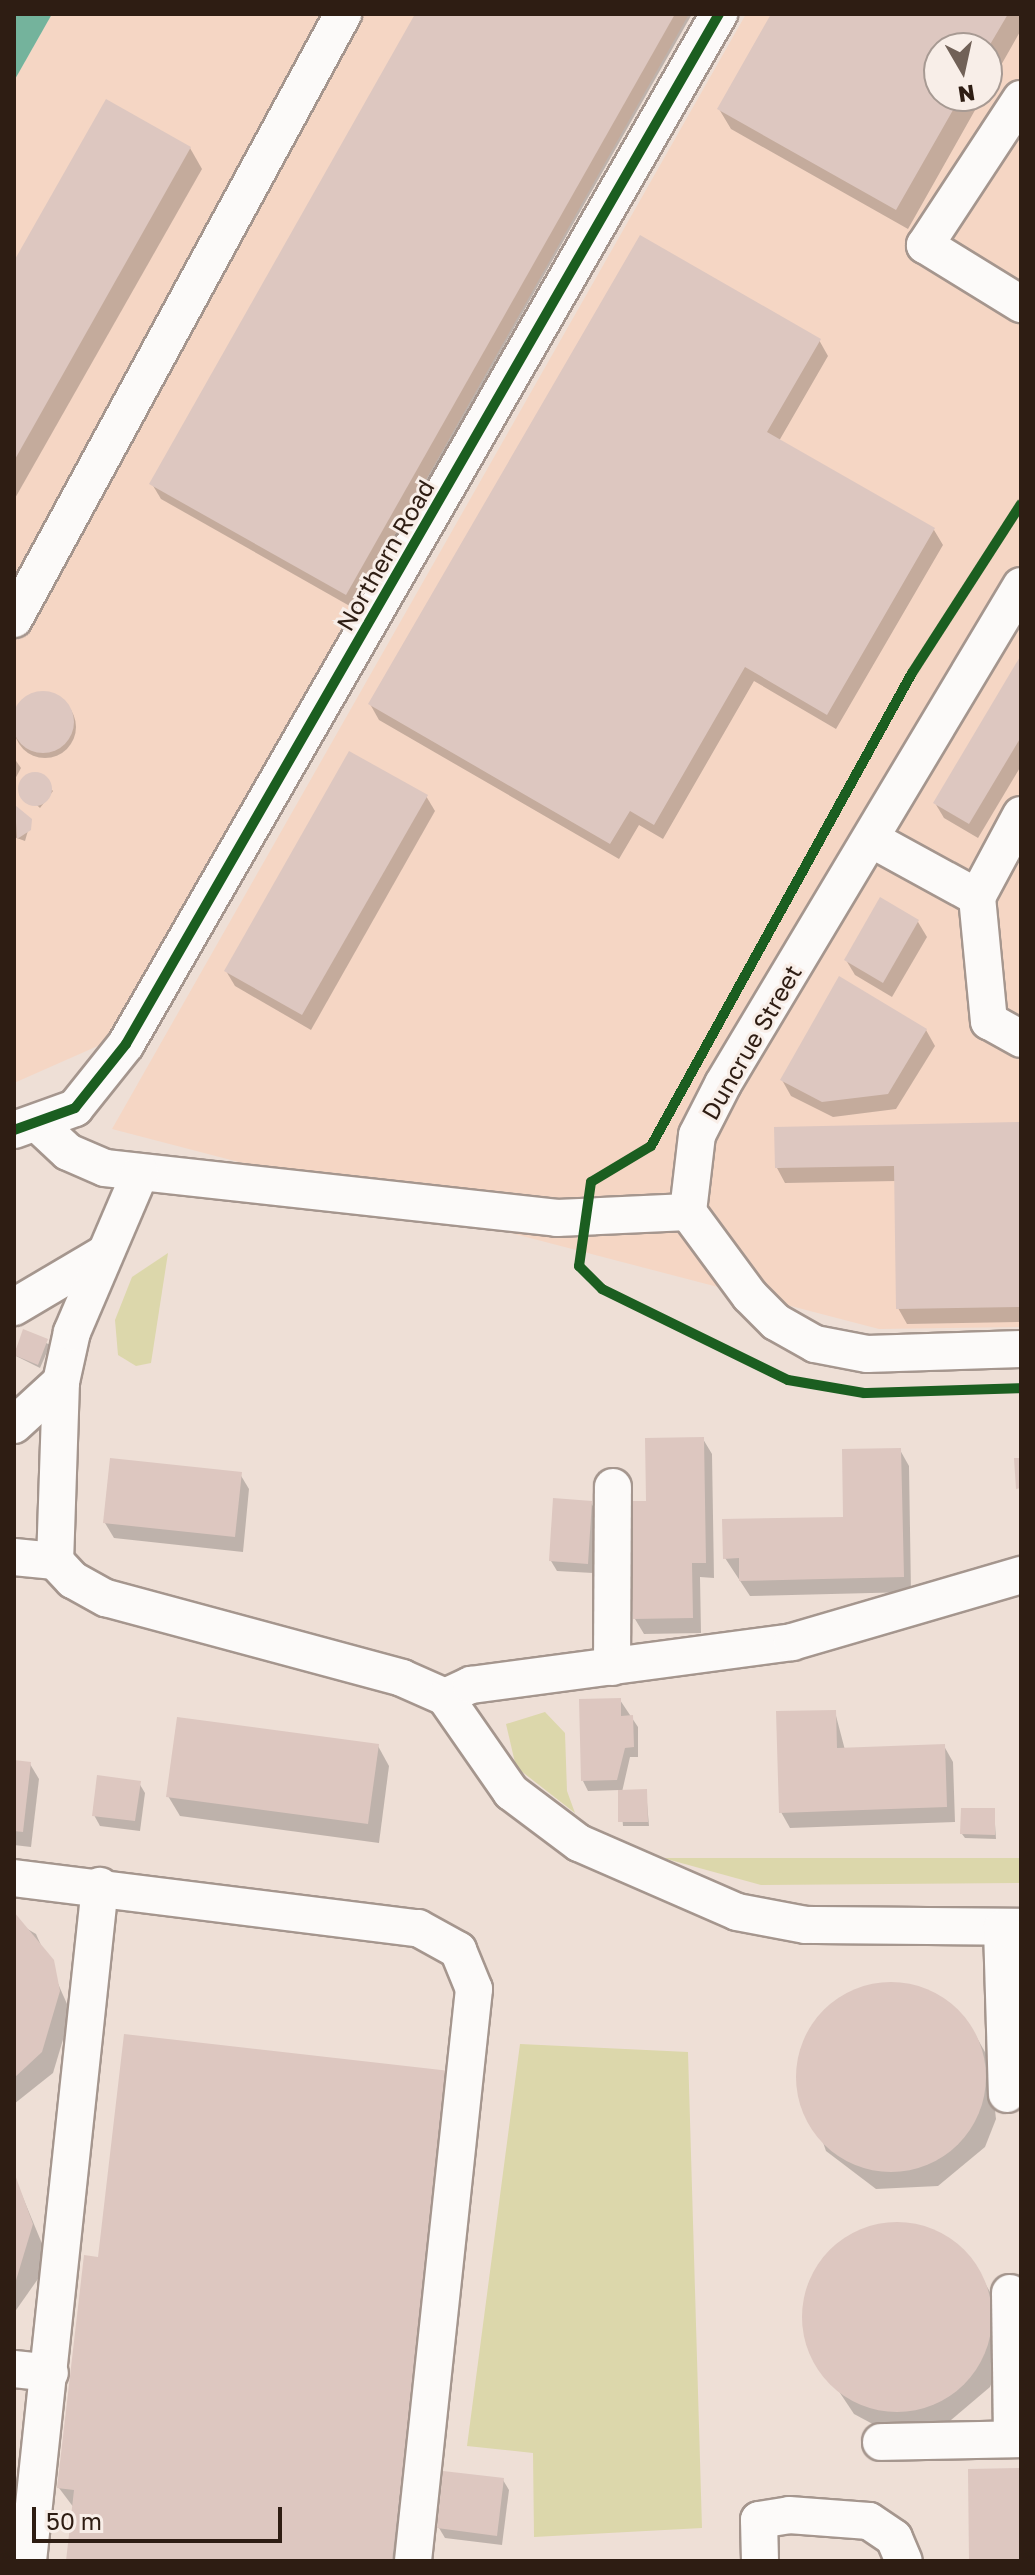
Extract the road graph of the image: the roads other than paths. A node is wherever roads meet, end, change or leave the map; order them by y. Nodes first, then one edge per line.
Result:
1 (343, 14) edge
2 (719, 14) edge
3 (1021, 99) edge
4 (1021, 304) edge
5 (1021, 586) edge
6 (14, 619) edge
7 (1021, 815) edge
8 (871, 839) junction
9 (977, 897) junction
10 (1021, 1039) edge
11 (26, 1127) edge
12 (140, 1173) junction
13 (688, 1212) junction
14 (102, 1255) junction
15 (14, 1307) edge
16 (1021, 1349) edge
17 (61, 1382) junction
18 (16, 1424) edge
19 (613, 1487) dead end
20 (53, 1491) junction
21 (14, 1557) edge
22 (55, 1561) junction
23 (1021, 1575) edge
24 (612, 1667) junction
25 (445, 1697) junction
26 (14, 1878) edge
27 (100, 1886) junction
28 (1012, 1928) edge
29 (1007, 2094) dead end
30 (1010, 2293) dead end
31 (14, 2369) edge
32 (50, 2373) junction
33 (1017, 2439) edge
34 (881, 2442) dead end
35 (28, 2561) edge
36 (413, 2561) edge
37 (760, 2561) edge
38 (904, 2561) edge

1 - 6 street
2 - 11 street, Northern Road
3 - 4 street
5 - 8 street, Duncrue Street
7 - 9 street
8 - 9 street
8 - 13 street, Duncrue Street
9 - 10 street
11 - 12 street
12 - 13 street
12 - 14 street
13 - 16 street
14 - 15 street
14 - 17 street
17 - 18 street
17 - 20 street
18 - 20 street
19 - 24 street
20 - 22 street
21 - 22 street
22 - 25 street
23 - 24 street
24 - 25 street
25 - 28 street
26 - 27 street
27 - 32 street
27 - 36 street
28 - 29 street
30 - 33 street
31 - 32 street
32 - 35 street
33 - 34 street
37 - 38 street

